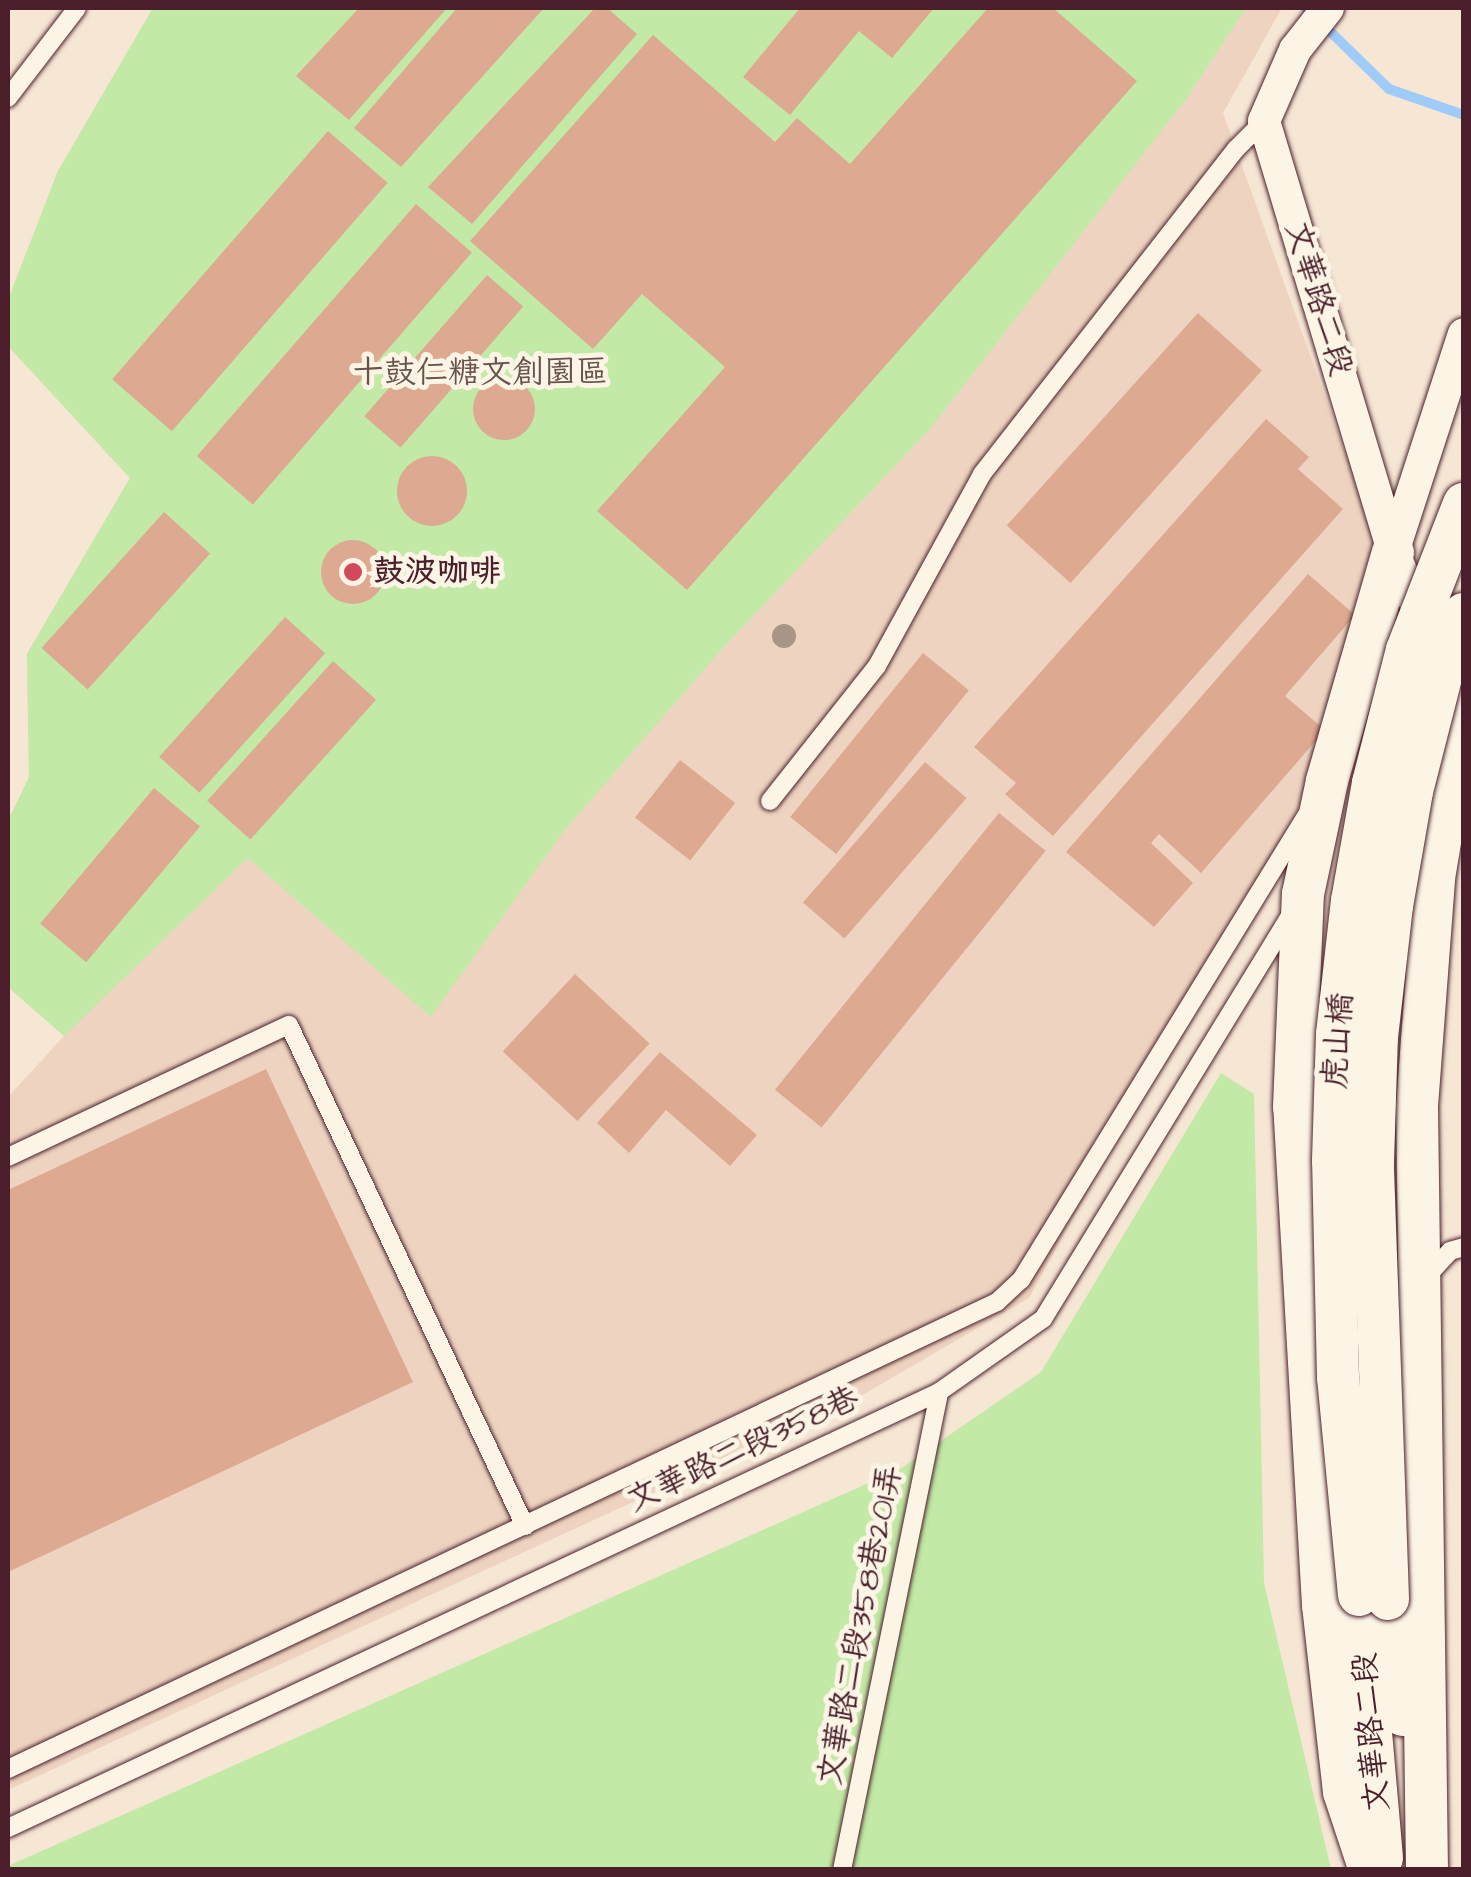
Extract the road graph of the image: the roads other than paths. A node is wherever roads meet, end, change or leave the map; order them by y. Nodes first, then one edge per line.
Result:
1 (77, 8) edge
2 (1328, 8) edge
3 (8, 98) edge
4 (1264, 122) junction
5 (1464, 334) edge
6 (1464, 504) edge
7 (1393, 552) junction
8 (1464, 614) edge
9 (1463, 708) edge
10 (1327, 781) junction
11 (770, 800) dead end
12 (1302, 894) junction
13 (8, 1157) edge
14 (1464, 1247) edge
15 (1421, 1283) junction
16 (939, 1392) junction
17 (525, 1526) junction
18 (1374, 1597) junction
19 (8, 1769) edge
20 (8, 1828) edge
21 (842, 1870) edge
22 (1370, 1870) edge
23 (1382, 1870) edge
24 (1425, 1870) edge

1 - 3 lane
2 - 4 street
4 - 7 street, 文華路二段
4 - 11 lane
5 - 7 street
6 - 18 street, 虎山橋, bridge
7 - 9 street, 文華路二段
7 - 10 street
8 - 18 street, 虎山橋, bridge
9 - 15 street
10 - 12 street
10 - 17 lane, 文華路二段358巷
12 - 16 lane, 文華路二段358巷
12 - 22 street
13 - 17 lane
14 - 15 lane
15 - 24 street
16 - 20 lane, 文華路二段358巷
16 - 21 lane, 文華路二段358巷201弄
17 - 19 lane, 文華路二段358巷
18 - 23 street, 文華路二段
18 - 24 street, 文華路二段

